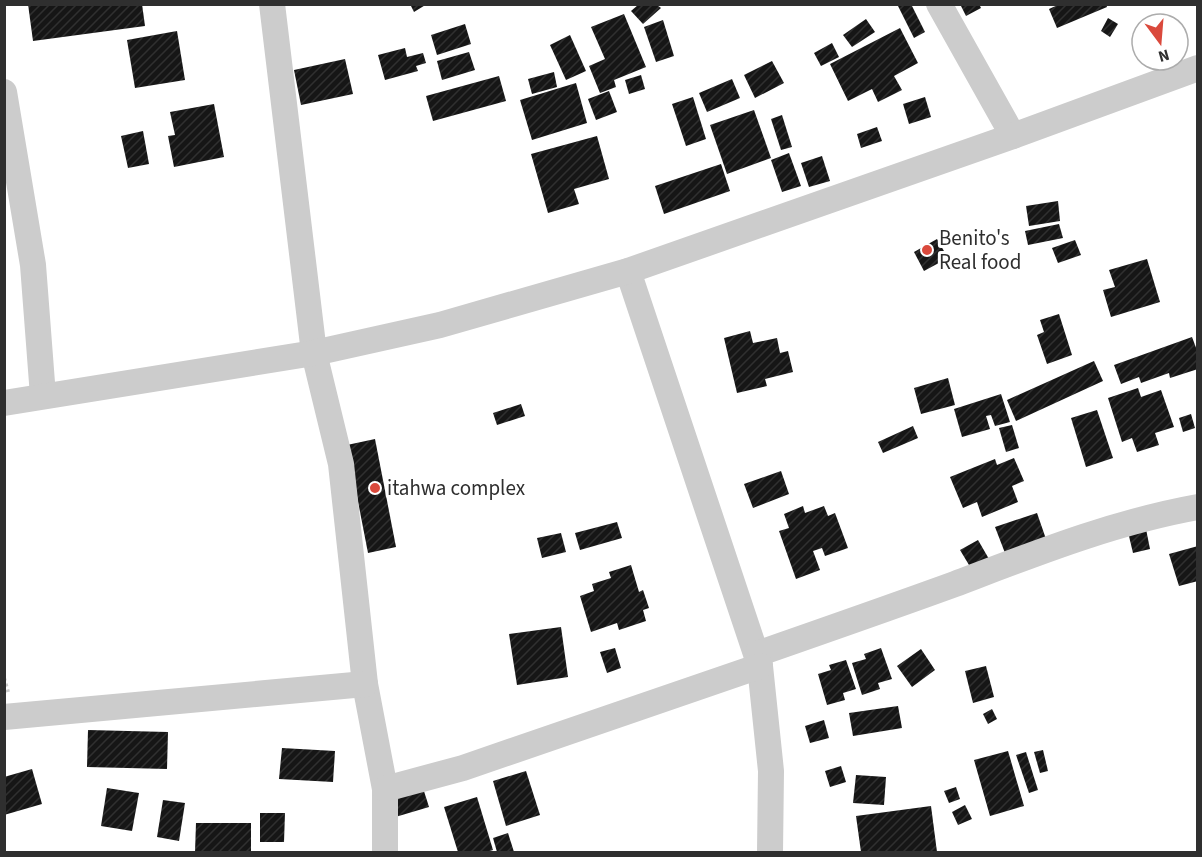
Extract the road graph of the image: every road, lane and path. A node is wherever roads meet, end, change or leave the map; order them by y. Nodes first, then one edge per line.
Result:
1 (272, 4) edge
2 (939, 4) edge
3 (1197, 68) edge
4 (4, 92) edge
5 (1013, 136) junction
6 (628, 271) junction
7 (315, 353) junction
8 (43, 396) junction
9 (4, 402) edge
10 (1197, 507) edge
11 (759, 660) junction
12 (365, 684) junction
13 (4, 717) edge
14 (386, 789) junction
15 (385, 852) edge
16 (770, 852) edge

1 - 7 street
2 - 5 street
3 - 5 street
4 - 8 street
5 - 6 street
6 - 7 street
6 - 11 street
7 - 8 street
7 - 12 street
8 - 9 street
10 - 11 street
11 - 14 street
11 - 16 street
12 - 13 street
12 - 14 street
14 - 15 street

